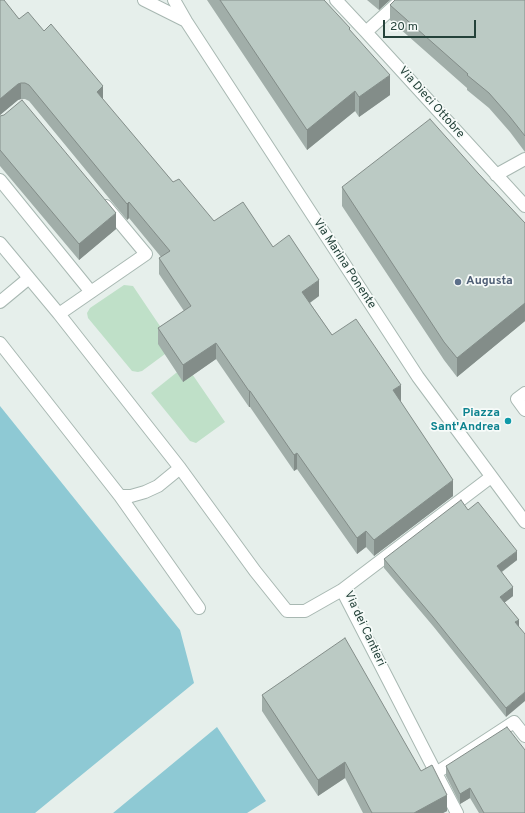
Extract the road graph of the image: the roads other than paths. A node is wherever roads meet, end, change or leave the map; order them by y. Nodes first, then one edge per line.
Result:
1 (144, 0) edge
2 (174, 0) edge
3 (336, 0) edge
4 (401, 0) edge
5 (186, 21) junction
6 (366, 32) junction
7 (525, 159) edge
8 (496, 175) junction
9 (0, 180) edge
10 (97, 194) edge
11 (525, 206) edge
12 (0, 243) edge
13 (29, 278) junction
14 (91, 292) junction
15 (0, 302) edge
16 (59, 314) junction
17 (0, 343) edge
18 (525, 393) edge
19 (525, 410) edge
20 (180, 468) junction
21 (491, 476) junction
22 (120, 496) junction
23 (525, 522) edge
24 (342, 590) junction
25 (199, 608) dead end
26 (525, 736) edge
27 (436, 773) junction
28 (457, 813) edge

1 - 5 street
2 - 5 street, Via Marina Ponente
3 - 6 street, Via Dieci Ottobre
4 - 6 street
5 - 21 street, Via Marina Ponente
6 - 8 street, Via Dieci Ottobre
7 - 8 street
8 - 11 street, Via Dieci Ottobre
9 - 14 street
10 - 14 street
12 - 13 street
13 - 15 street
13 - 16 street
14 - 16 street
16 - 20 street
17 - 22 street
18 - 19 street
20 - 22 street
20 - 24 street
21 - 23 street, Via Marina Ponente
21 - 24 street, Via dei Cantieri
22 - 25 street
24 - 27 street, Via dei Cantieri
26 - 27 street
27 - 28 street, Via dei Cantieri

